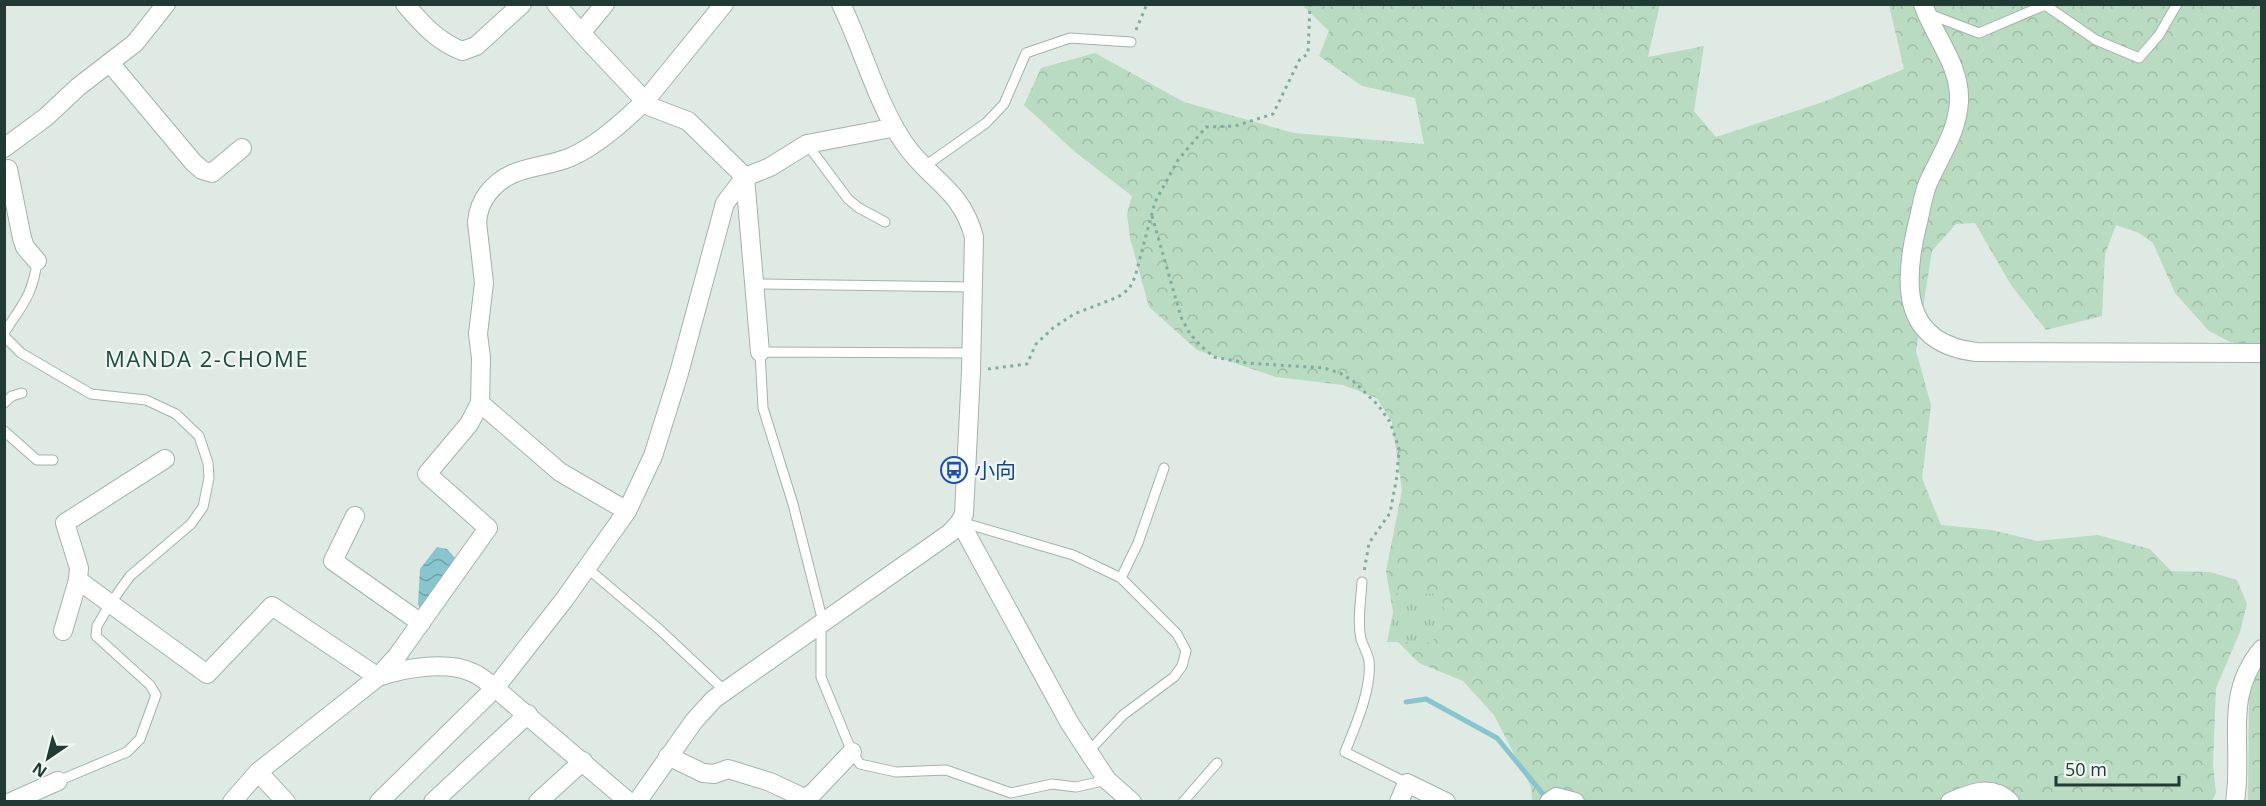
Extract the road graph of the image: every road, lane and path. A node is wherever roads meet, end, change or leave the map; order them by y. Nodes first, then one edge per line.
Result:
1 (166, 4) edge
2 (405, 4) edge
3 (522, 4) edge
4 (556, 4) edge
5 (605, 4) edge
6 (724, 4) edge
7 (1148, 4) edge
8 (1310, 4) edge
9 (2177, 4) edge
10 (846, 7) edge
11 (1924, 8) edge
12 (581, 33) junction
13 (1131, 42) joint
14 (110, 63) junction
15 (645, 101) junction
16 (892, 123) junction
17 (807, 144) junction
18 (4, 147) edge
19 (242, 148) dead end
20 (925, 166) junction
21 (6, 167) edge
22 (745, 177) junction
23 (1152, 216) junction
24 (885, 222) dead end
25 (37, 261) joint
26 (755, 284) junction
27 (973, 287) junction
28 (4, 335) edge
29 (760, 352) junction
30 (2262, 353) edge
31 (972, 362) junction
32 (22, 393) dead end
33 (4, 403) edge
34 (480, 403) junction
35 (4, 431) edge
36 (165, 459) dead end
37 (53, 460) dead end
38 (1164, 468) dead end
39 (627, 511) junction
40 (355, 516) dead end
41 (960, 522) junction
42 (587, 568) junction
43 (1120, 578) junction
44 (78, 580) junction
45 (1362, 582) joint
46 (110, 604) junction
47 (421, 623) junction
48 (822, 623) junction
49 (63, 631) dead end
50 (2262, 649) edge
51 (378, 677) junction
52 (495, 688) junction
53 (725, 691) junction
54 (528, 714) junction
55 (852, 752) junction
56 (1088, 752) junction
57 (668, 756) junction
58 (583, 761) junction
59 (1217, 763) dead end
60 (258, 772) junction
61 (1107, 780) junction
62 (58, 781) joint
63 (1407, 783) junction
64 (11, 801) edge
65 (232, 801) edge
66 (286, 801) edge
67 (379, 801) edge
68 (433, 801) edge
69 (538, 801) edge
70 (629, 801) edge
71 (637, 801) edge
72 (1132, 801) edge
73 (1183, 801) edge
74 (1399, 801) edge
75 (1446, 801) edge
76 (1549, 801) edge
77 (1575, 801) edge
78 (1950, 801) edge
79 (2010, 801) edge
80 (2235, 801) edge

1 - 14 street
2 - 3 street
4 - 12 street
5 - 12 street
6 - 15 street
7 - 13 path
8 - 23 path
9 - 11 lane
10 - 16 street
11 - 30 street
12 - 15 street
13 - 20 lane
14 - 18 street
14 - 19 street
15 - 22 street
15 - 34 street
16 - 17 street
16 - 20 street
17 - 22 street
17 - 24 lane
20 - 27 street
21 - 25 street
22 - 26 street
22 - 39 street
23 - 31 path
23 - 45 path
25 - 28 lane
26 - 27 lane
26 - 29 street
27 - 31 street
28 - 46 lane
29 - 31 lane
29 - 48 lane
31 - 41 street
32 - 33 lane
34 - 39 street
34 - 47 street
35 - 37 lane
36 - 44 street
38 - 43 lane
39 - 42 street
40 - 47 street
41 - 43 lane
41 - 48 street
41 - 56 street
42 - 52 street
42 - 53 lane
43 - 56 lane
44 - 46 street
44 - 49 street
45 - 63 lane
46 - 51 street
46 - 62 lane
47 - 51 street
48 - 53 street
48 - 55 lane
50 - 80 street
51 - 52 street
51 - 60 street
52 - 54 street
52 - 67 street
53 - 57 street
54 - 58 street
54 - 68 street
55 - 57 street
55 - 61 lane
56 - 61 street
57 - 71 street
58 - 69 street
58 - 70 street
59 - 73 lane
60 - 65 street
60 - 66 street
61 - 72 street
62 - 64 street
63 - 74 street
63 - 75 street
76 - 77 street
78 - 79 street

